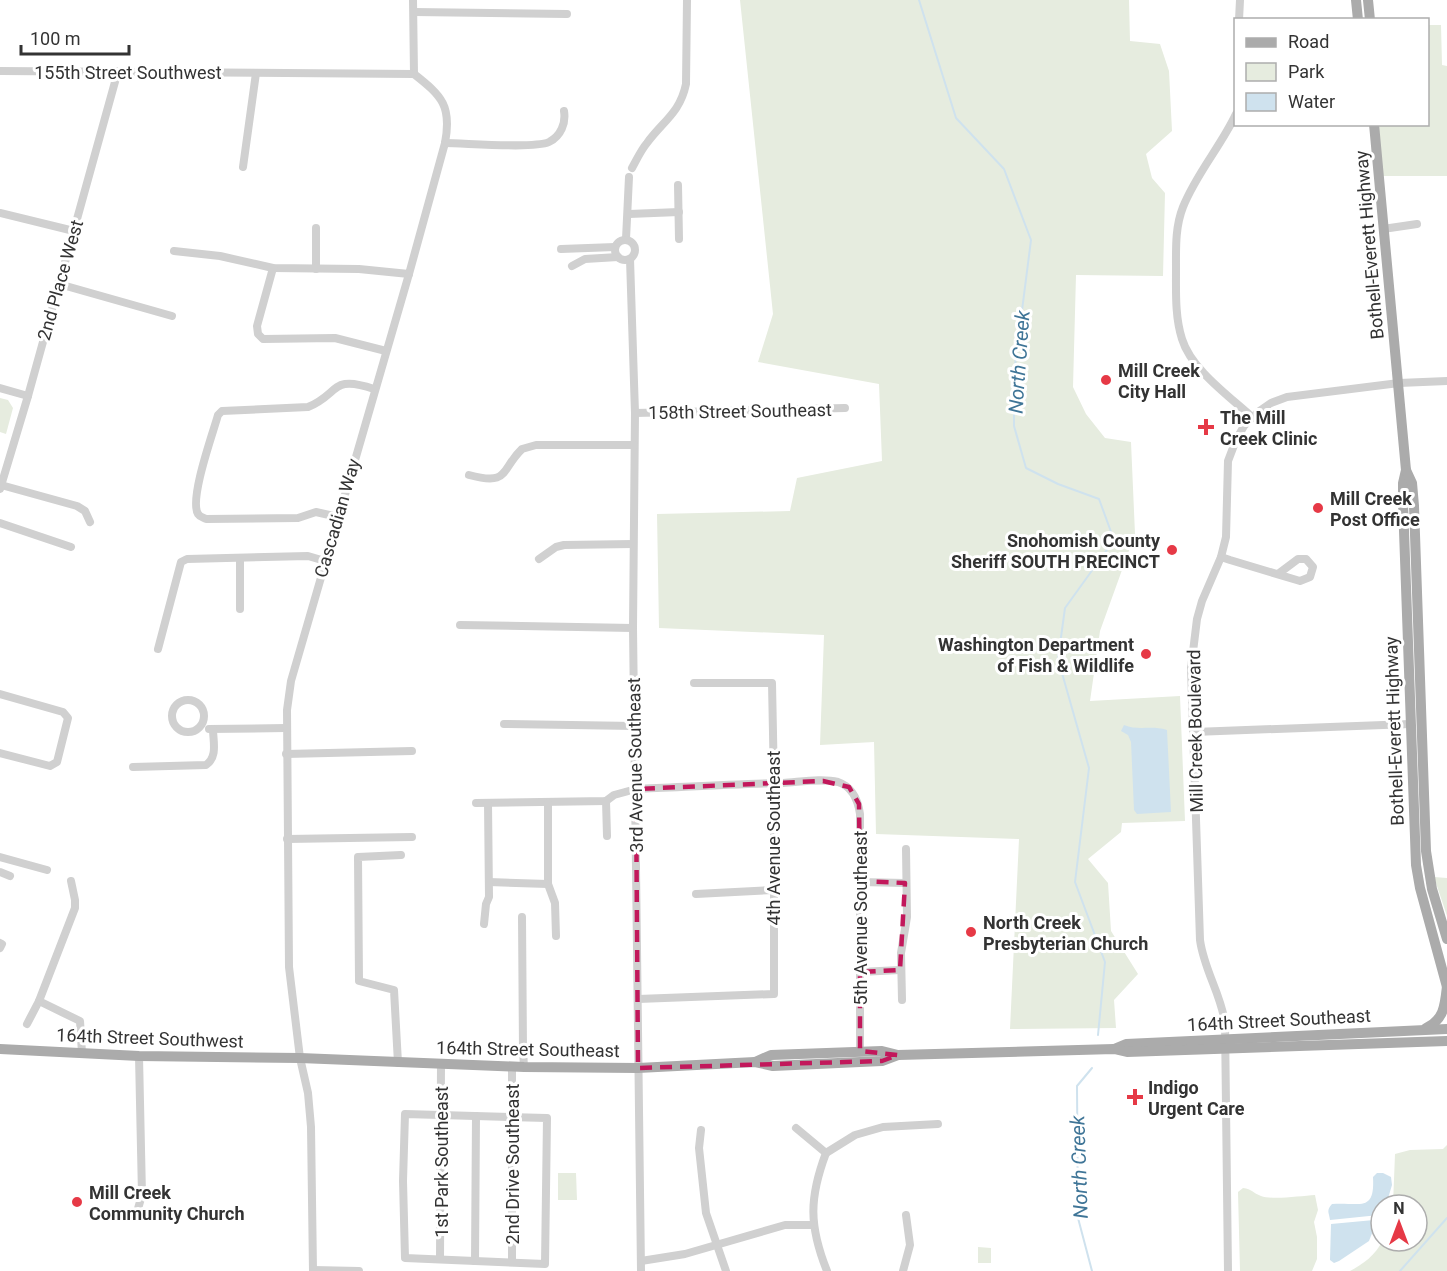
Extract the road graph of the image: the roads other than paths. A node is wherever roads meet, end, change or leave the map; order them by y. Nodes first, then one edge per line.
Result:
1 (413, 0) edge
2 (687, 0) edge
3 (1240, 0) edge
4 (1356, 0) edge
5 (1368, 0) edge
6 (414, 12) junction
7 (567, 14) dead end
8 (1239, 18) edge
9 (1358, 18) edge
10 (1370, 18) edge
11 (0, 71) edge
12 (118, 71) junction
13 (256, 73) junction
14 (414, 74) junction
15 (564, 111) dead end
16 (1234, 118) edge
17 (1374, 126) edge
18 (445, 143) junction
19 (243, 167) dead end
20 (632, 168) dead end
21 (629, 177) dead end
22 (678, 184) dead end
23 (679, 212) junction
24 (0, 213) edge
25 (629, 214) junction
26 (1417, 224) dead end
27 (316, 228) dead end
28 (1383, 229) junction
29 (74, 231) junction
30 (626, 239) junction
31 (679, 239) dead end
32 (615, 247) junction
33 (561, 249) dead end
34 (174, 251) dead end
35 (618, 257) junction
36 (630, 259) junction
37 (572, 266) dead end
38 (273, 268) junction
39 (316, 269) junction
40 (409, 274) junction
41 (59, 281) junction
42 (172, 316) dead end
43 (386, 351) junction
44 (1447, 381) edge
45 (1399, 383) junction
46 (0, 388) edge
47 (374, 389) junction
48 (28, 396) junction
49 (845, 408) dead end
50 (635, 413) junction
51 (1252, 417) junction
52 (634, 445) junction
53 (1406, 470) junction
54 (469, 475) dead end
55 (1, 487) edge
56 (338, 517) junction
57 (90, 522) dead end
58 (0, 523) edge
59 (633, 544) junction
60 (72, 547) dead end
61 (1221, 557) junction
62 (240, 558) junction
63 (539, 559) dead end
64 (325, 561) junction
65 (1278, 574) dead end
66 (240, 609) dead end
67 (460, 625) dead end
68 (633, 628) junction
69 (158, 649) dead end
70 (1409, 668) junction
71 (694, 683) dead end
72 (0, 694) edge
73 (1422, 721) junction
74 (504, 724) dead end
75 (1410, 724) junction
76 (635, 726) junction
77 (286, 728) junction
78 (197, 729) dead end
79 (213, 729) junction
80 (1194, 732) junction
81 (412, 751) dead end
82 (0, 753) edge
83 (286, 754) junction
84 (134, 767) dead end
85 (774, 783) junction
86 (1423, 788) junction
87 (636, 789) junction
88 (606, 801) junction
89 (476, 803) dead end
90 (488, 803) junction
91 (548, 803) junction
92 (607, 836) dead end
93 (412, 837) dead end
94 (287, 838) junction
95 (906, 849) dead end
96 (401, 855) dead end
97 (0, 857) edge
98 (46, 870) dead end
99 (0, 872) edge
100 (10, 876) dead end
101 (72, 881) dead end
102 (489, 882) junction
103 (860, 882) junction
104 (905, 883) junction
105 (548, 884) junction
106 (773, 890) junction
107 (696, 894) dead end
108 (522, 917) dead end
109 (484, 924) dead end
110 (556, 936) dead end
111 (1447, 939) edge
112 (0, 943) edge
113 (0, 948) edge
114 (900, 970) junction
115 (860, 972) junction
116 (1447, 987) edge
117 (638, 999) junction
118 (902, 1000) dead end
119 (39, 1001) junction
120 (27, 1024) dead end
121 (1447, 1029) edge
122 (1416, 1030) junction
123 (1447, 1041) edge
124 (1224, 1045) junction
125 (0, 1049) edge
126 (860, 1052) junction
127 (82, 1053) junction
128 (898, 1055) junction
129 (139, 1056) junction
130 (300, 1058) junction
131 (398, 1062) junction
132 (755, 1062) junction
133 (441, 1064) junction
134 (512, 1066) junction
135 (524, 1067) junction
136 (638, 1068) junction
137 (440, 1115) junction
138 (476, 1116) junction
139 (511, 1117) junction
140 (938, 1124) dead end
141 (796, 1128) dead end
142 (701, 1130) dead end
143 (826, 1152) junction
144 (137, 1212) dead end
145 (906, 1215) dead end
146 (813, 1225) junction
147 (718, 1243) junction
148 (441, 1259) junction
149 (475, 1261) junction
150 (641, 1261) junction
151 (512, 1262) junction
152 (313, 1271) edge
153 (359, 1271) edge
154 (641, 1271) edge
155 (726, 1271) edge
156 (827, 1271) edge
157 (903, 1271) edge
158 (1228, 1271) edge

1 - 6 street
2 - 20 street
3 - 8 street
4 - 9 main road
5 - 10 main road
6 - 7 street
6 - 14 street
11 - 12 street, 155th Street Southwest
12 - 13 street, 155th Street Southwest
12 - 29 street, 2nd Place West
13 - 14 street, 155th Street Southwest
13 - 19 street
14 - 18 street, Cascadian Way
15 - 18 street
16 - 51 street
17 - 28 main road, Bothell-Everett Highway
18 - 40 street, Cascadian Way
21 - 25 street
22 - 23 street
23 - 25 street
23 - 31 street
24 - 29 street
25 - 30 street
26 - 28 street
27 - 39 street
28 - 45 main road, Bothell-Everett Highway
29 - 41 street, 2nd Place West
30 - 32 street
30 - 36 street
32 - 33 street
32 - 35 street
34 - 38 street
35 - 36 street
35 - 37 street
36 - 50 street, 3rd Avenue Southeast
38 - 39 street
38 - 43 street
39 - 40 street
40 - 43 street, Cascadian Way
41 - 42 street
41 - 48 street, 2nd Place West
43 - 47 street, Cascadian Way
44 - 45 street, Mill Creek Boulevard
45 - 51 street, Mill Creek Boulevard
45 - 53 main road, Bothell-Everett Highway
46 - 48 street
47 - 56 street, Cascadian Way
47 - 56 street
48 - 55 street, 2nd Place West
49 - 50 street, 158th Street Southeast
50 - 52 street, 3rd Avenue Southeast
51 - 61 street, Mill Creek Boulevard
52 - 54 street
52 - 59 street, 3rd Avenue Southeast
53 - 70 main road, Bothell-Everett Highway
53 - 73 main road, Bothell-Everett Highway
55 - 57 street
56 - 64 street, Cascadian Way
58 - 60 street
59 - 63 street
59 - 68 street, 3rd Avenue Southeast
61 - 65 street
61 - 80 street, Mill Creek Boulevard
62 - 64 street
62 - 66 street
62 - 69 street
64 - 77 street, Cascadian Way
67 - 68 street
68 - 76 street, 3rd Avenue Southeast
70 - 73 main road
70 - 75 main road, Bothell-Everett Highway
71 - 85 street, 4th Avenue Southeast
72 - 82 street
73 - 86 main road, Bothell-Everett Highway
74 - 76 street
75 - 80 street
75 - 86 main road
75 - 116 main road, Bothell-Everett Highway
76 - 87 street, 3rd Avenue Southeast
77 - 79 street
77 - 83 street, Cascadian Way
78 - 79 street
79 - 84 street
80 - 124 street, Mill Creek Boulevard
81 - 83 street
83 - 94 street, Cascadian Way
85 - 87 street
85 - 103 street, 5th Avenue Southeast
85 - 106 street, 4th Avenue Southeast
86 - 111 main road, Bothell-Everett Highway
87 - 88 street
87 - 117 street, 3rd Avenue Southeast
88 - 91 street
88 - 92 street
89 - 90 street
90 - 91 street
90 - 102 street
91 - 105 street
93 - 94 street
94 - 130 street, Cascadian Way
95 - 104 street
96 - 131 street
97 - 98 street
99 - 100 street
101 - 119 street
102 - 105 street
102 - 109 street
103 - 104 street
103 - 115 street, 5th Avenue Southeast
104 - 114 street
105 - 110 street
106 - 107 street
106 - 117 street, 4th Avenue Southeast
108 - 135 street, 2nd Drive Southeast
112 - 113 street
114 - 115 street
114 - 118 street
115 - 126 street, 5th Avenue Southeast
116 - 122 main road
117 - 136 street, 3rd Avenue Southeast
119 - 120 street
119 - 127 street
121 - 122 main road, 164th Street Southeast
122 - 124 main road, 164th Street Southeast
123 - 124 main road, 164th Street Southeast
124 - 128 main road, 164th Street Southeast
124 - 158 street, Mill Creek Boulevard
125 - 127 main road, 164th Street Southwest
126 - 128 main road, 164th Street Southeast
126 - 132 main road, 164th Street Southeast
127 - 129 main road, 164th Street Southwest
128 - 132 main road, 164th Street Southeast
129 - 130 main road, 164th Street Southwest
129 - 144 street
130 - 131 main road, 164th Street Southeast
130 - 152 street, Cascadian Way
131 - 133 main road, 164th Street Southeast
132 - 136 main road, 164th Street Southeast
133 - 134 main road, 164th Street Southeast
133 - 137 street, 1st Park Southeast
134 - 135 main road, 164th Street Southeast
134 - 139 street, 2nd Drive Southeast
135 - 136 main road, 164th Street Southeast
136 - 150 street, 3rd Avenue Southeast
137 - 138 street
137 - 148 street, 1st Park Southeast
137 - 148 street
138 - 139 street
138 - 149 street
139 - 151 street, 2nd Drive Southeast
139 - 151 street
140 - 143 street
141 - 143 street
142 - 147 street
143 - 146 street
145 - 157 street
146 - 147 street
146 - 156 street
147 - 150 street
147 - 155 street
148 - 149 street
149 - 151 street
150 - 154 street, 3rd Avenue Southeast
152 - 153 street

